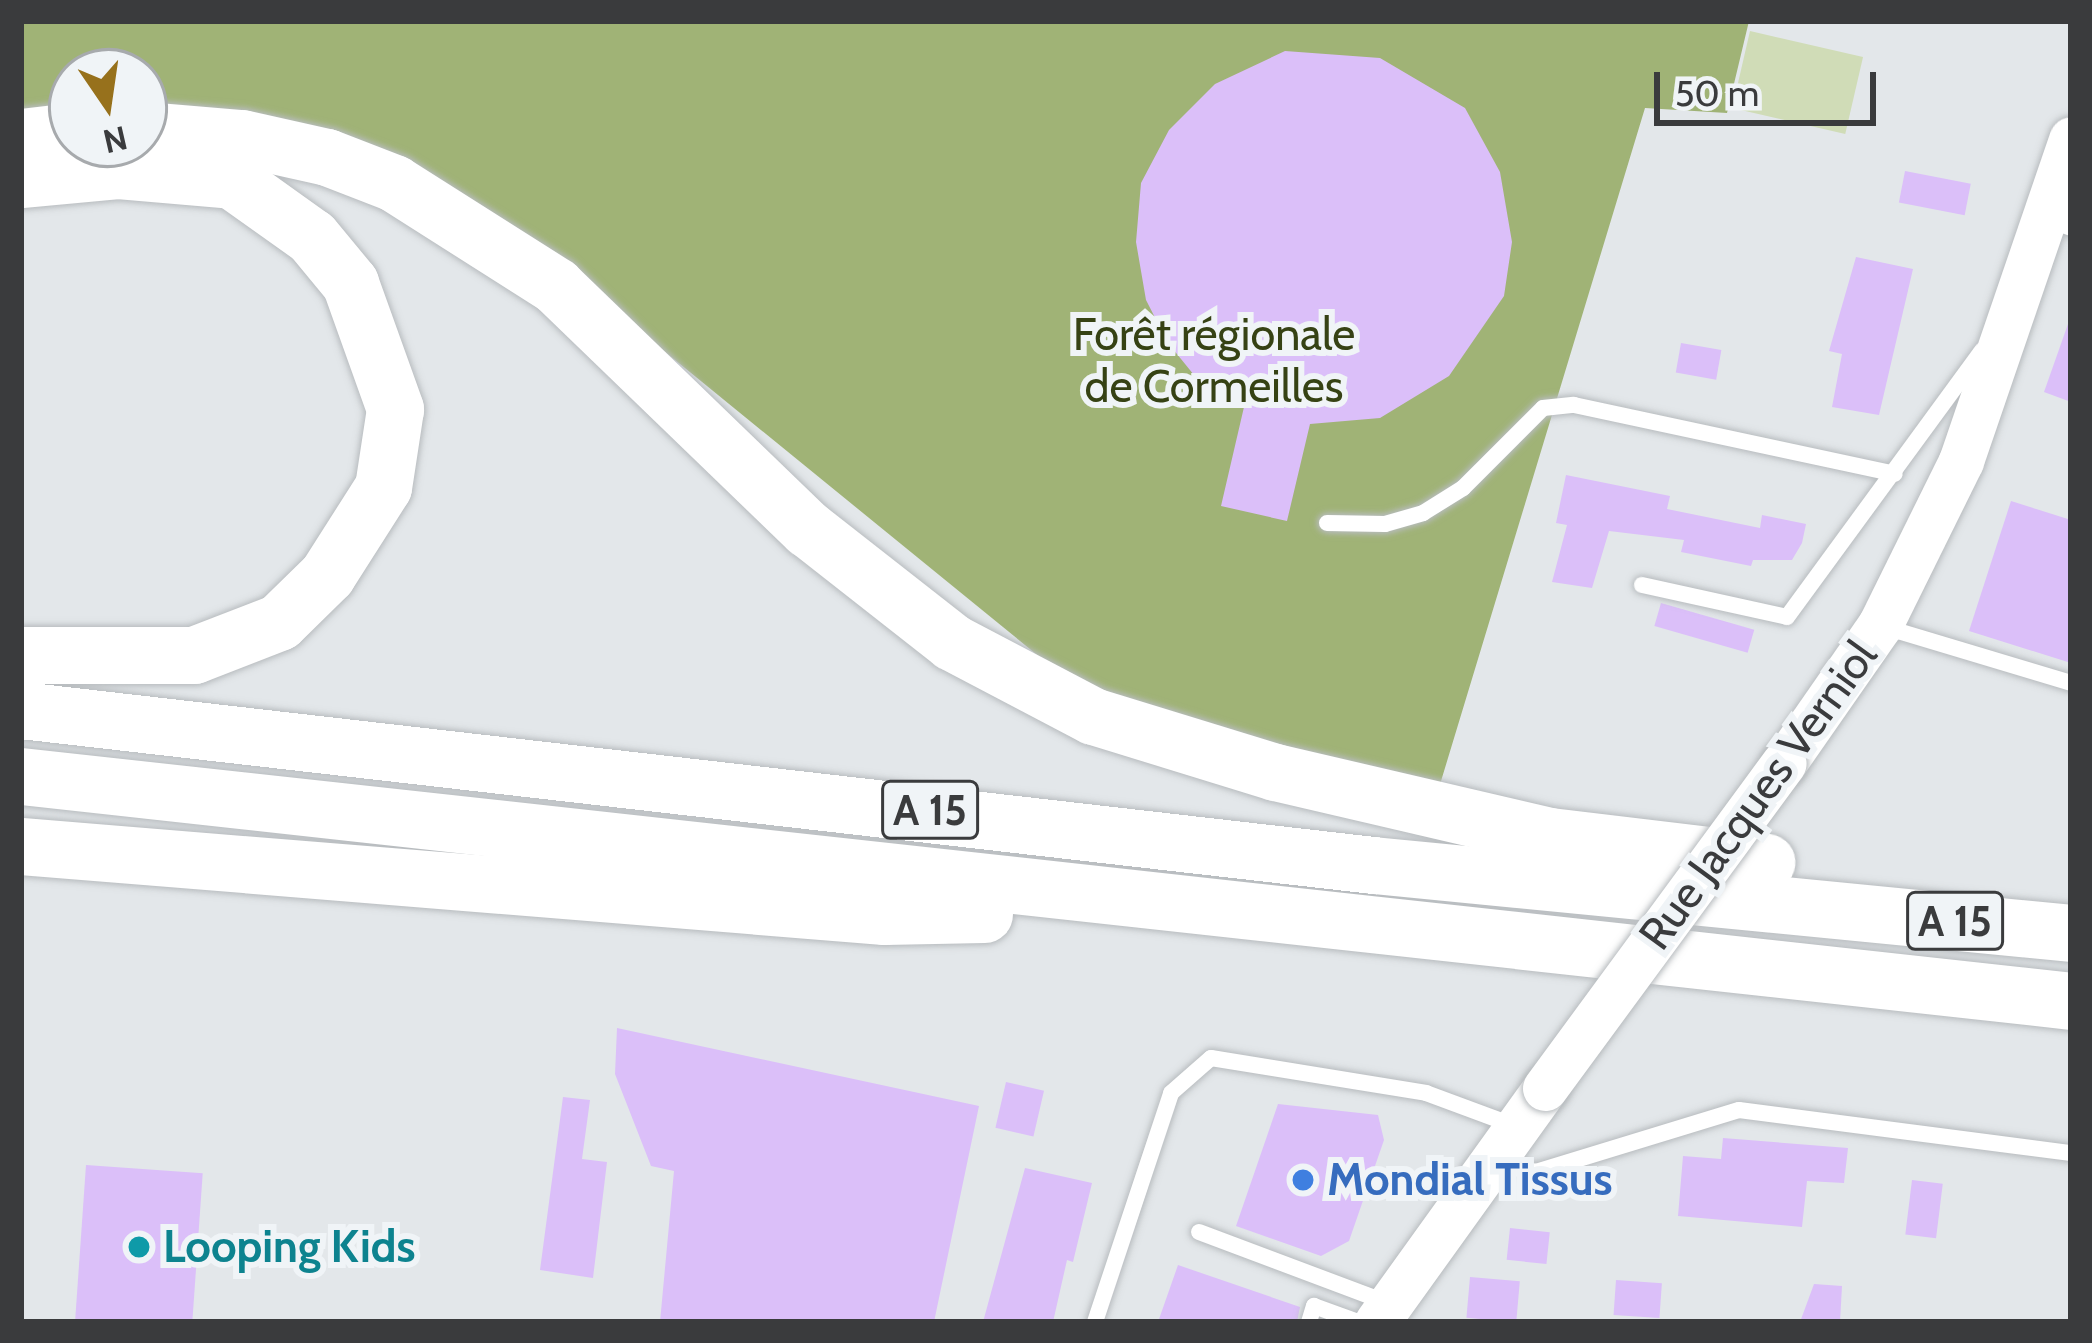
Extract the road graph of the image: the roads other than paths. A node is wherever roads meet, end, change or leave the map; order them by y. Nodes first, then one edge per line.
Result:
1 (168, 132) edge
2 (2071, 139) edge
3 (21, 179) edge
4 (2057, 223) edge
5 (2003, 321) junction
6 (1895, 474) junction
7 (1327, 523) dead end
8 (1642, 585) dead end
9 (1880, 626) junction
10 (21, 655) edge
11 (2071, 683) edge
12 (21, 710) edge
13 (21, 776) edge
14 (21, 846) edge
15 (1839, 908) junction
16 (1186, 909) junction
17 (2071, 933) edge
18 (2071, 1000) edge
19 (1516, 1126) junction
20 (2071, 1153) edge
21 (1485, 1163) junction
22 (1199, 1232) dead end
23 (1374, 1316) edge
24 (1096, 1322) edge
25 (1309, 1322) edge

1 - 15 highway
2 - 4 street, Rue Jacques Verniol
3 - 10 highway
4 - 5 street, Rue Jacques Verniol
5 - 6 lane
5 - 9 street, Rue Jacques Verniol
6 - 7 lane
6 - 8 lane
9 - 11 lane
9 - 19 street, Rue Jacques Verniol, bridge
12 - 15 highway, A 15
13 - 16 highway, A 15
14 - 16 highway
15 - 17 highway, A 15
16 - 18 highway, A 15
19 - 21 street, Rue Jacques Verniol
19 - 24 lane
20 - 21 lane
21 - 23 street, Rue Jacques Verniol
22 - 23 lane
23 - 25 lane

